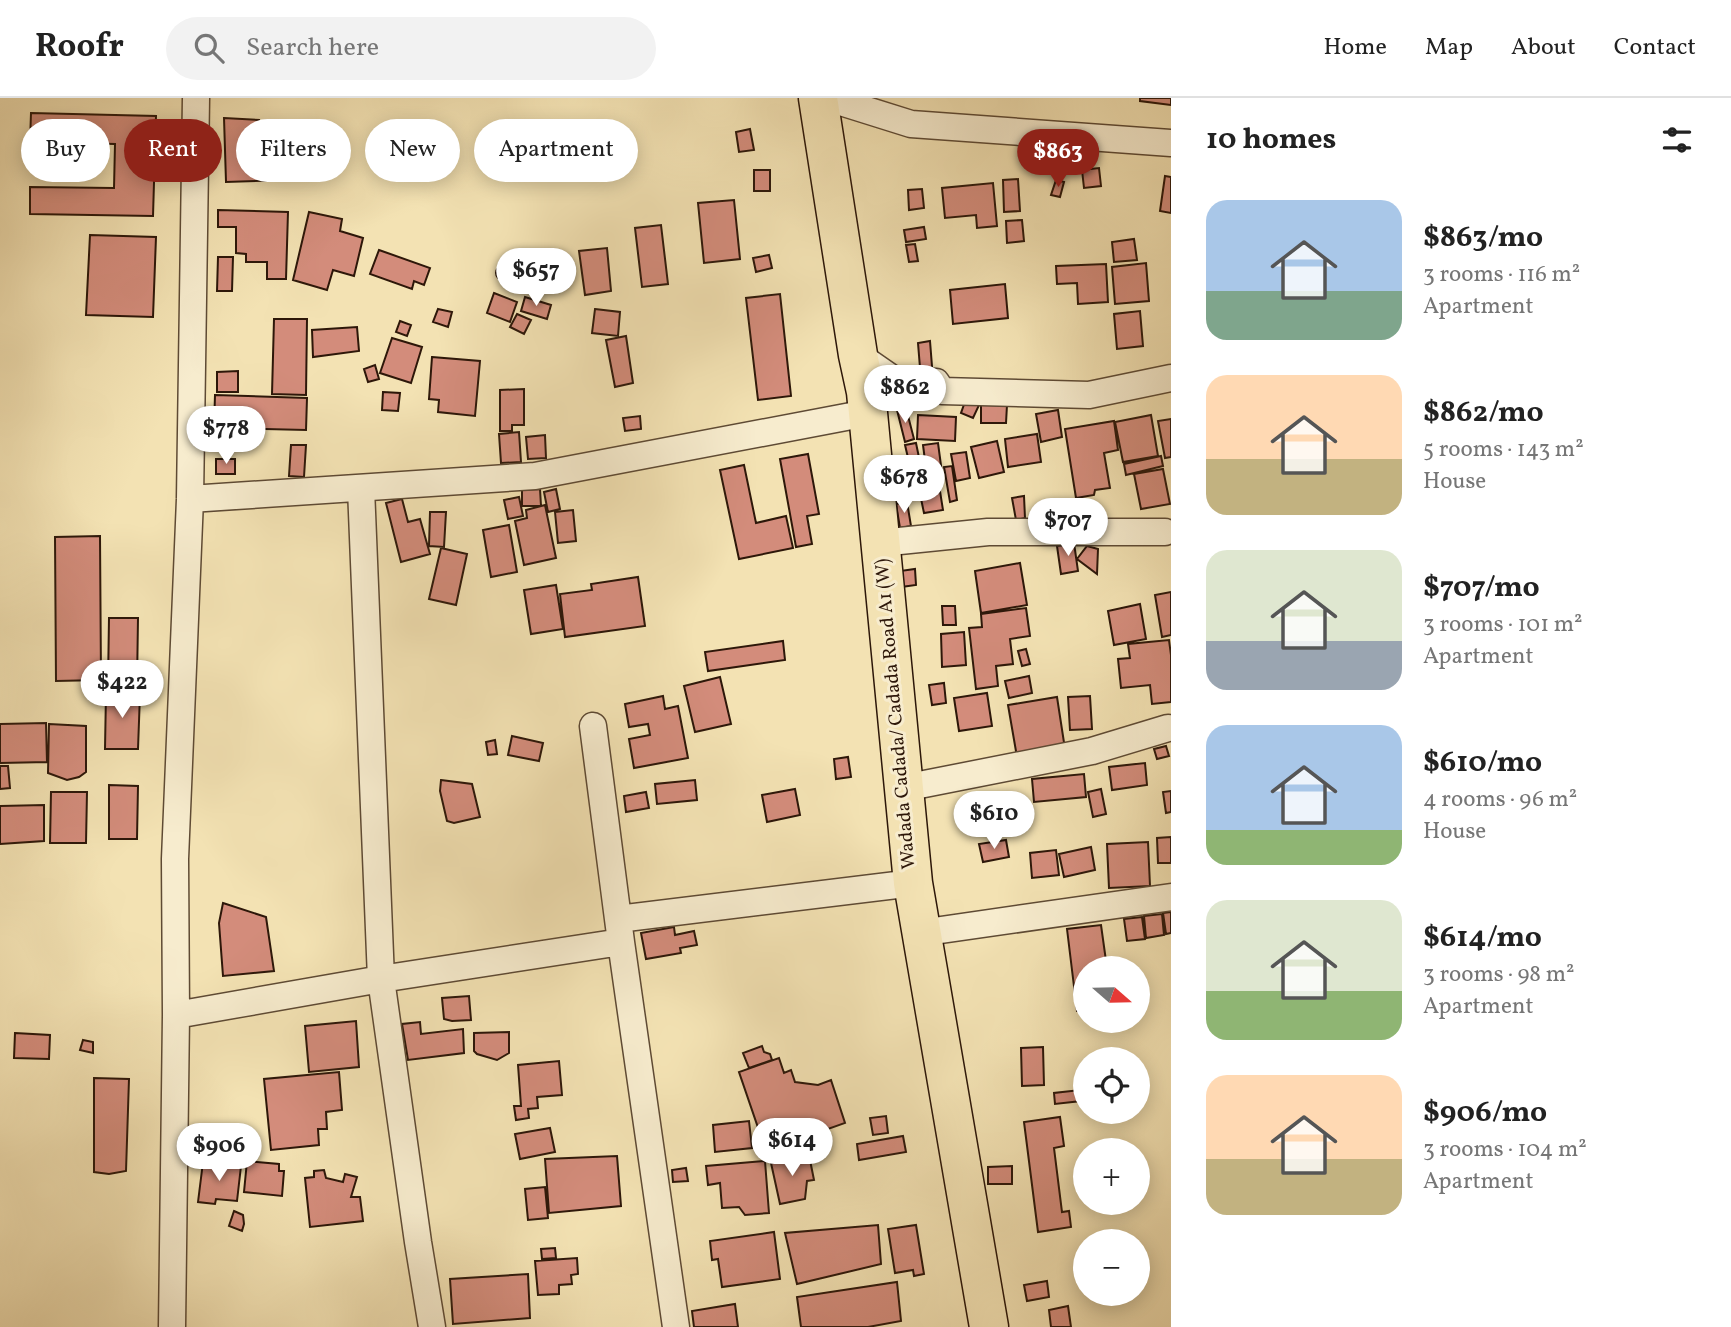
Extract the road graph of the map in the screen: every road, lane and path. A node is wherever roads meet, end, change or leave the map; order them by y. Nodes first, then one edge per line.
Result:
1 (196, 98) edge
2 (818, 98) edge
3 (828, 98) edge
4 (1171, 143) edge
5 (858, 355) junction
6 (1171, 378) edge
7 (867, 413) junction
8 (361, 488) junction
9 (190, 499) junction
10 (1166, 533) dead end
11 (880, 543) junction
12 (593, 726) dead end
13 (1168, 728) dead end
14 (904, 788) junction
15 (913, 883) junction
16 (1171, 897) edge
17 (620, 931) junction
18 (920, 933) junction
19 (381, 979) junction
20 (176, 1014) junction
21 (172, 1327) edge
22 (432, 1327) edge
23 (676, 1327) edge
24 (989, 1327) edge

1 - 9 street
2 - 5 main road, Wadada Cadada/ Cadada Road A1 (W)
3 - 4 street
5 - 6 street
5 - 7 main road, Wadada Cadada/ Cadada Road A1 (W)
7 - 8 street
7 - 11 main road, Wadada Cadada/ Cadada Road A1 (W)
8 - 9 street
8 - 19 street
9 - 20 street
10 - 11 street
11 - 14 main road, Wadada Cadada/ Cadada Road A1 (W)
12 - 17 street
13 - 14 street
14 - 15 main road, Wadada Cadada/ Cadada Road A1 (W)
15 - 17 street
15 - 18 main road, Wadada Cadada/ Cadada Road A1 (W)
16 - 18 street
17 - 19 street
17 - 23 street
18 - 24 main road, Wadada Cadada/ Cadada Road A1 (W)
19 - 20 street
19 - 22 street
20 - 21 street

